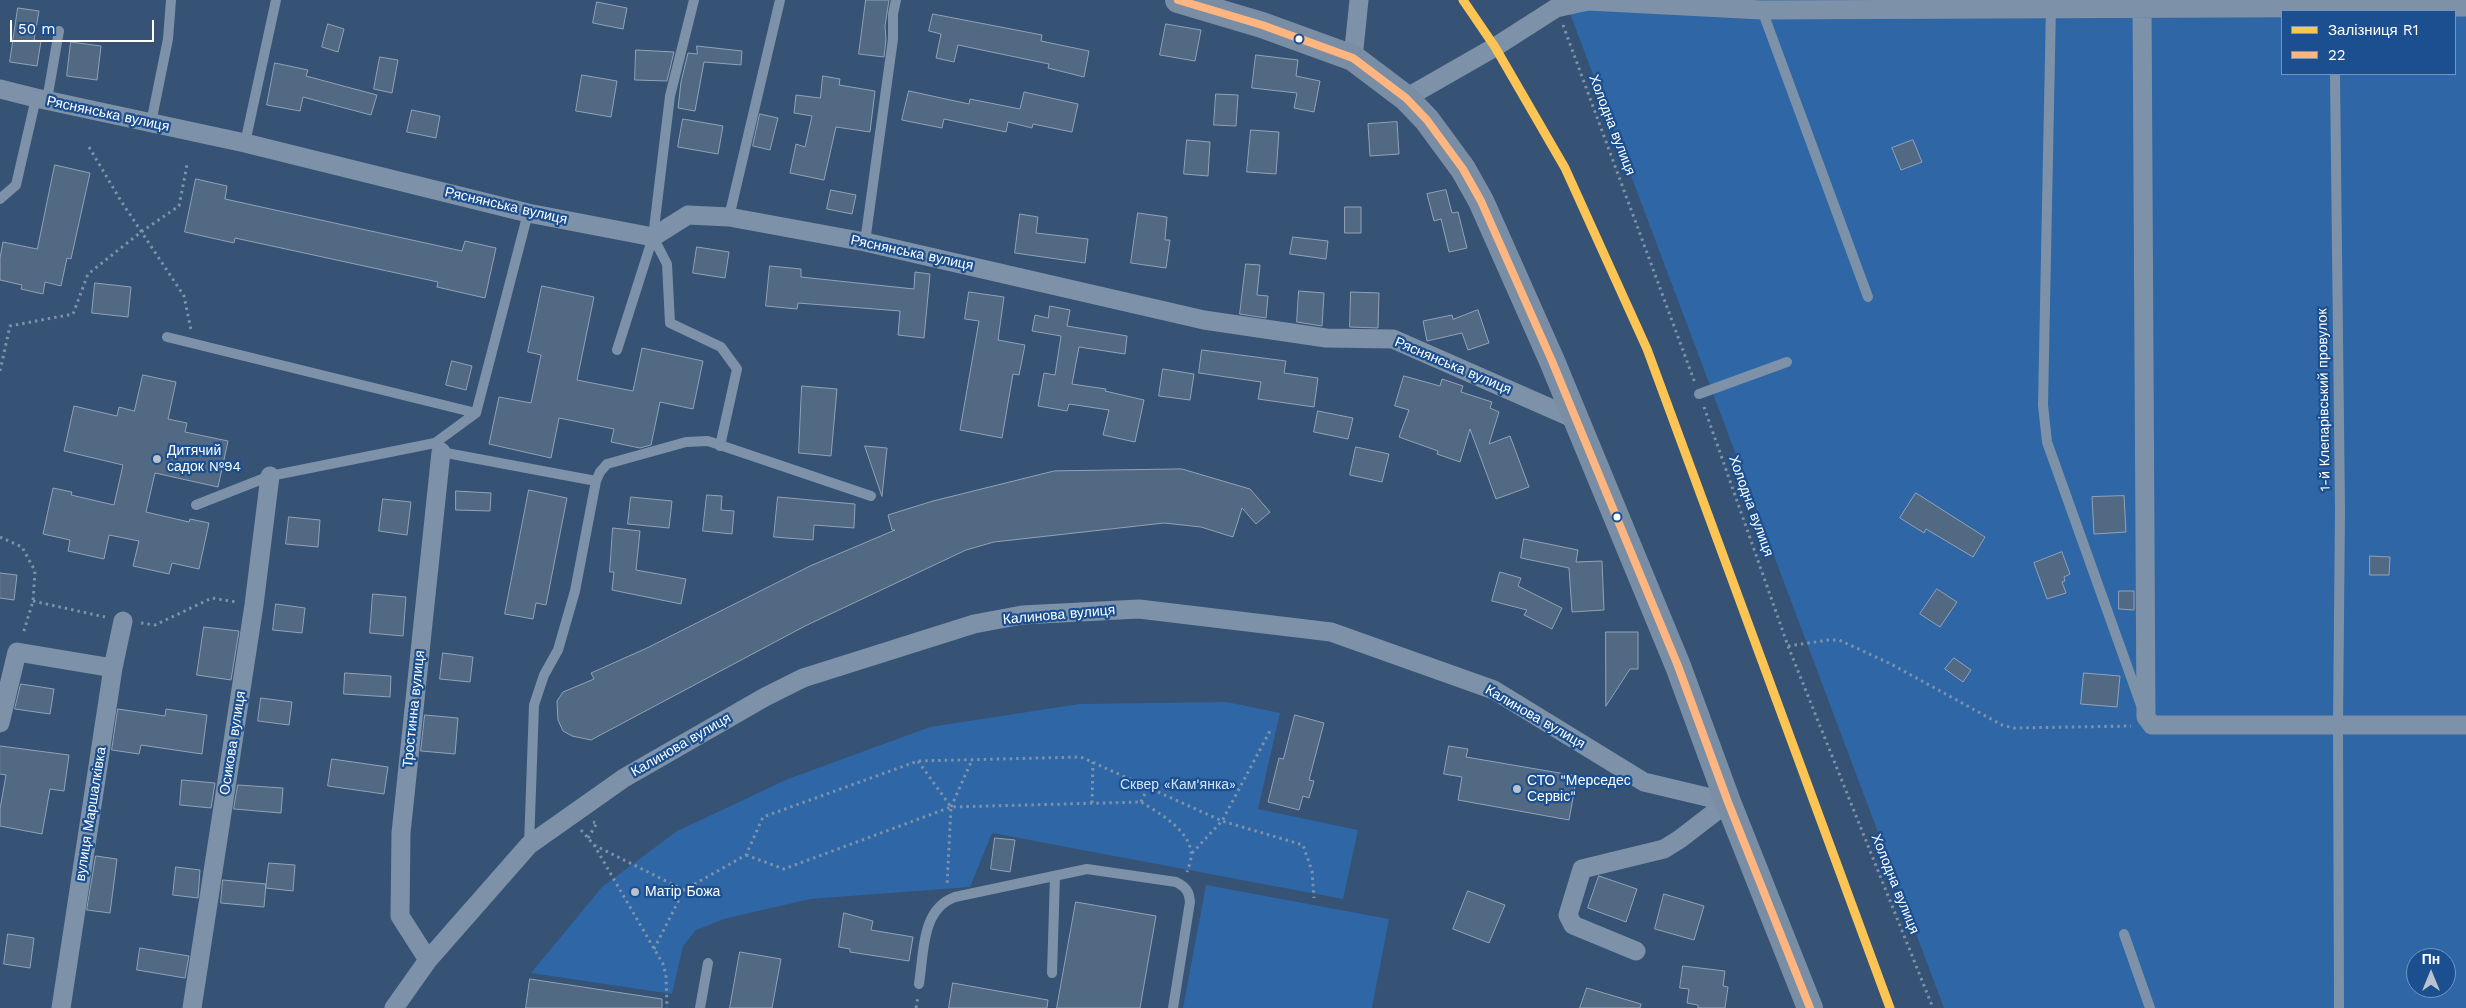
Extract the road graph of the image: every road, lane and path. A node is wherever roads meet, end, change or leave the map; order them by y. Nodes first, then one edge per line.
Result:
1 (171, 0) edge
2 (276, 0) edge
3 (694, 0) edge
4 (780, 0) edge
5 (896, 0) edge
6 (1178, 0) edge
7 (1358, 0) edge
8 (1554, 4) edge
9 (2051, 4) edge
10 (2142, 4) edge
11 (2334, 6) edge
12 (2466, 7) edge
13 (1762, 10) junction
14 (59, 31) dead end
15 (1352, 58) junction
16 (2335, 75) edge
17 (0, 89) edge
18 (1406, 98) junction
19 (41, 99) junction
20 (151, 123) junction
21 (245, 143) junction
22 (89, 147) dead end
23 (187, 165) dead end
24 (0, 199) edge
25 (528, 213) junction
26 (729, 217) junction
27 (141, 232) junction
28 (658, 234) junction
29 (866, 242) junction
30 (1868, 297) dead end
31 (168, 337) dead end
32 (194, 343) junction
33 (616, 350) dead end
34 (1787, 362) dead end
35 (0, 371) edge
36 (1699, 394) junction
37 (476, 413) junction
38 (1575, 419) junction
39 (720, 446) junction
40 (438, 447) junction
41 (270, 476) junction
42 (596, 481) junction
43 (871, 496) dead end
44 (196, 505) dead end
45 (0, 537) edge
46 (33, 601) junction
47 (254, 605) junction
48 (123, 621) junction
49 (1788, 646) junction
50 (18, 652) junction
51 (113, 668) junction
52 (2149, 721) junction
53 (0, 723) edge
54 (2338, 725) junction
55 (2466, 725) edge
56 (1271, 729) dead end
57 (918, 760) junction
58 (972, 760) junction
59 (1093, 762) junction
60 (1148, 788) junction
61 (1141, 802) junction
62 (1728, 802) junction
63 (1092, 803) junction
64 (951, 807) junction
65 (1222, 821) junction
66 (588, 838) dead end
67 (529, 845) junction
68 (594, 845) junction
69 (1192, 853) junction
70 (746, 855) junction
71 (1055, 876) junction
72 (1184, 886) junction
73 (684, 890) junction
74 (1314, 898) dead end
75 (946, 901) junction
76 (2124, 934) dead end
77 (654, 949) junction
78 (1636, 951) dead end
79 (428, 960) junction
80 (708, 963) dead end
81 (1052, 973) dead end
82 (919, 984) dead end
83 (61, 1008) edge
84 (192, 1008) edge
85 (394, 1008) edge
86 (667, 1008) edge
87 (700, 1008) edge
88 (1173, 1008) edge
89 (1810, 1008) edge
90 (1933, 1008) edge
91 (2150, 1008) edge
92 (2339, 1008) edge

1 - 20 lane
2 - 21 lane
3 - 28 lane
4 - 26 lane
5 - 29 lane
6 - 15 main road
7 - 15 street
8 - 13 street
8 - 18 street
8 - 36 path, Холодна вулиця
9 - 10 street
9 - 13 street
9 - 52 lane
10 - 11 street
10 - 52 street
11 - 12 street
13 - 30 lane
14 - 19 lane
15 - 18 main road
16 - 54 lane, 1-й Клепарівський провулок
17 - 19 street, Ряснянська вулиця
18 - 38 main road
19 - 20 street, Ряснянська вулиця
19 - 24 lane
20 - 21 street, Ряснянська вулиця
21 - 25 street, Ряснянська вулиця
22 - 27 path
23 - 27 path
25 - 28 street, Ряснянська вулиця
25 - 37 lane
26 - 28 street, Ряснянська вулиця
26 - 29 street, Ряснянська вулиця
27 - 32 path
27 - 35 path
28 - 33 lane
28 - 39 lane
29 - 38 street, Ряснянська вулиця
31 - 32 lane
32 - 37 lane
34 - 36 lane
36 - 49 path, Холодна вулиця
37 - 40 lane
38 - 62 main road
39 - 42 lane
39 - 43 lane
40 - 41 lane
40 - 42 lane
40 - 79 street, Тростинна вулиця
41 - 44 lane
41 - 47 street, Осикова вулиця
42 - 67 lane
45 - 46 path
46 - 48 path
46 - 50 path
47 - 48 path
47 - 84 street, Осикова вулиця
48 - 51 street, вулиця Маршалківка
49 - 52 path
49 - 90 path, Холодна вулиця
50 - 51 street
50 - 53 street
51 - 83 street, вулиця Маршалківка
52 - 54 street
54 - 55 street
54 - 92 lane, 1-й Клепарівський провулок
56 - 65 path
57 - 58 path
57 - 64 path
57 - 70 path
58 - 59 path
58 - 64 path
59 - 60 path
59 - 63 path
60 - 61 path
60 - 65 path
61 - 63 path
61 - 69 path
62 - 67 street, Калинова вулиця
62 - 78 street
62 - 89 main road
63 - 64 path
64 - 70 path
64 - 75 path
65 - 69 path
65 - 74 path
66 - 68 path
67 - 79 street, Калинова вулиця
68 - 73 path
68 - 77 path
69 - 72 path
70 - 73 path
71 - 72 lane
71 - 75 lane
71 - 81 lane
72 - 88 lane
73 - 77 path
75 - 82 lane
76 - 91 lane
77 - 86 path
79 - 85 street, Калинова вулиця
80 - 87 lane

